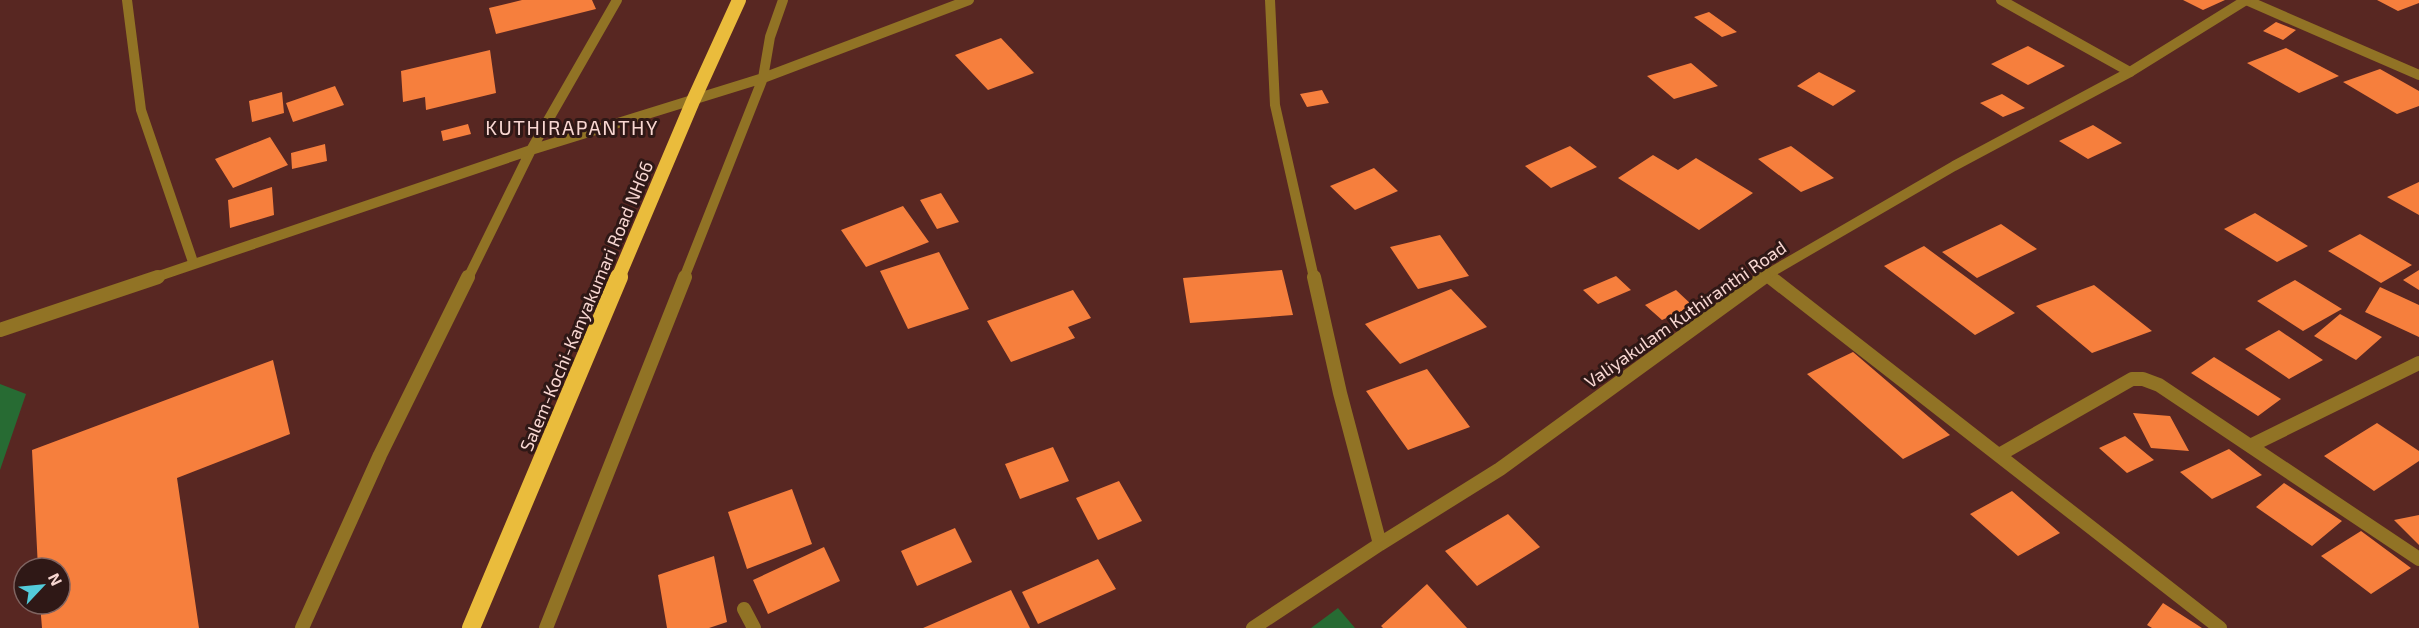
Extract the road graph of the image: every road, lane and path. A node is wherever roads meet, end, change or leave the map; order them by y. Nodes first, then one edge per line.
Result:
1 (128, 0) edge
2 (617, 0) edge
3 (739, 0) edge
4 (783, 0) edge
5 (969, 0) edge
6 (1270, 0) edge
7 (2001, 0) edge
8 (2246, 0) edge
9 (2130, 72) junction
10 (2419, 75) edge
11 (763, 78) junction
12 (531, 150) junction
13 (193, 262) junction
14 (1767, 274) junction
15 (0, 330) edge
16 (2419, 363) edge
17 (2250, 446) junction
18 (1999, 455) junction
19 (1380, 544) junction
20 (2419, 559) edge
21 (744, 609) dead end
22 (302, 628) edge
23 (471, 628) edge
24 (546, 628) edge
25 (754, 628) edge
26 (1253, 628) edge
27 (2220, 628) edge

1 - 13 street
2 - 12 street
3 - 23 highway, Salem-Kochi-Kanyakumari Road NH66, bridge
4 - 11 street
5 - 11 street
6 - 19 street
7 - 9 street
8 - 9 street, Valiyakulam Kuthiranthi Road
8 - 10 street
9 - 14 street, Valiyakulam Kuthiranthi Road
11 - 12 street
11 - 24 street
12 - 13 street
12 - 22 street
13 - 15 street
14 - 18 street
14 - 19 street, Valiyakulam Kuthiranthi Road
16 - 17 street
17 - 18 street
17 - 20 street
18 - 27 street
19 - 26 street, Valiyakulam Kuthiranthi Road
21 - 25 street

